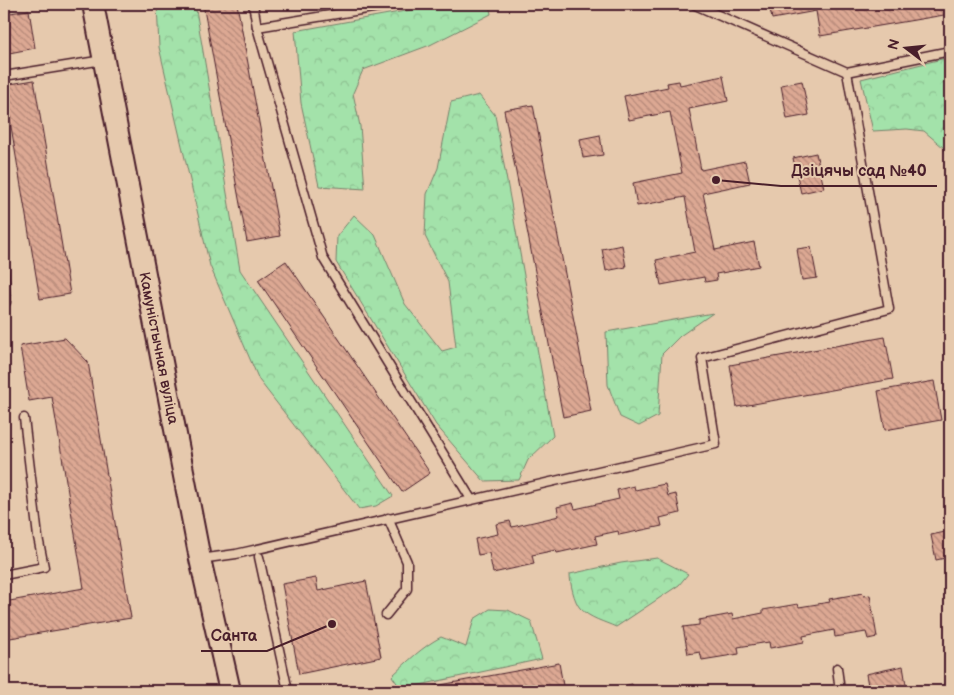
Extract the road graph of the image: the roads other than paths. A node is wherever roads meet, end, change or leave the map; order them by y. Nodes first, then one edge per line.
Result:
1 (93, 4) edge
2 (253, 4) edge
3 (397, 4) edge
4 (693, 4) edge
5 (257, 27) junction
6 (950, 51) edge
7 (103, 60) junction
8 (847, 72) junction
9 (4, 76) edge
10 (4, 268) edge
11 (4, 302) edge
12 (24, 418) dead end
13 (471, 499) junction
14 (388, 518) junction
15 (260, 557) dead end
16 (200, 559) junction
17 (4, 575) edge
18 (386, 615) dead end
19 (837, 668) dead end
20 (230, 691) edge
21 (288, 691) edge
22 (840, 691) edge

1 - 7 street, Камуністычная вуліца
2 - 5 lane
3 - 5 lane
4 - 8 lane
5 - 13 lane
6 - 8 lane
7 - 9 lane
7 - 16 street, Камуністычная вуліца
8 - 13 lane
10 - 11 lane
12 - 17 lane
13 - 14 lane
14 - 16 lane
14 - 18 lane
15 - 21 lane
16 - 20 street, Камуністычная вуліца
19 - 22 lane

